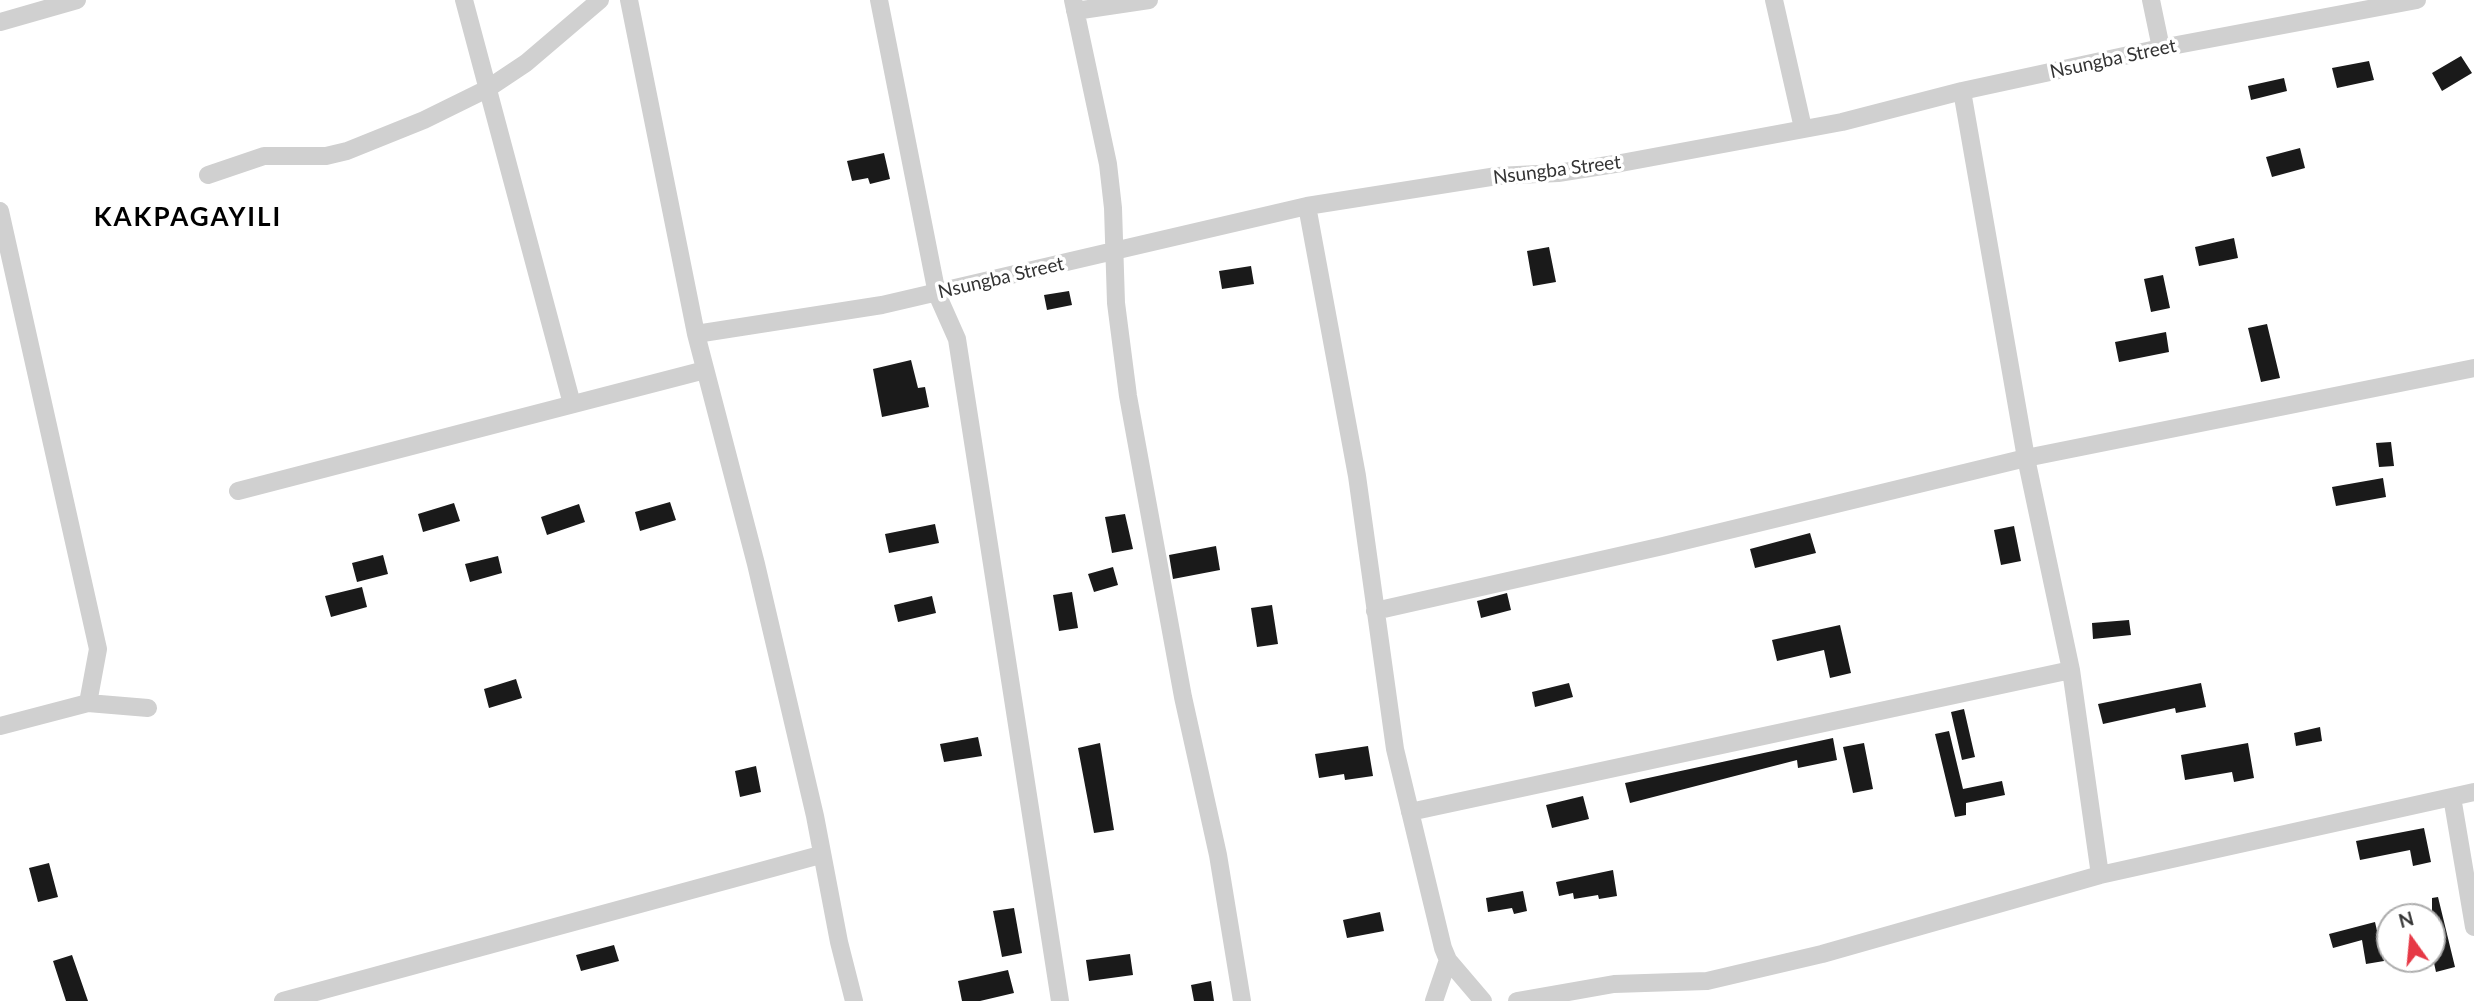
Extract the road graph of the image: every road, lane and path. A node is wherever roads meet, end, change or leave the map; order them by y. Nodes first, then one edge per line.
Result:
1 (77, 0) edge
2 (464, 0) edge
3 (600, 0) edge
4 (629, 0) edge
5 (879, 0) edge
6 (1149, 0) edge
7 (1773, 0) edge
8 (2151, 0) edge
9 (2417, 0) edge
10 (1074, 5) edge
11 (0, 22) edge
12 (2161, 48) junction
13 (487, 89) junction
14 (1962, 92) junction
15 (1803, 128) junction
16 (208, 175) dead end
17 (1307, 206) junction
18 (0, 211) edge
19 (5, 250) edge
20 (1114, 252) junction
21 (937, 294) junction
22 (696, 334) junction
23 (2474, 368) edge
24 (705, 370) junction
25 (572, 404) junction
26 (2026, 458) junction
27 (238, 491) dead end
28 (1375, 611) junction
29 (2071, 670) junction
30 (88, 703) junction
31 (148, 708) dead end
32 (0, 726) edge
33 (2474, 792) edge
34 (2452, 797) junction
35 (1410, 812) junction
36 (820, 855) junction
37 (2100, 875) junction
38 (2474, 927) edge
39 (1448, 960) junction
40 (283, 1001) edge
41 (854, 1001) edge
42 (1060, 1001) edge
43 (1242, 1001) edge
44 (1434, 1001) edge
45 (1483, 1001) edge
46 (1517, 1001) edge

1 - 11 street
2 - 13 street
3 - 13 street
4 - 22 street
5 - 21 street
6 - 10 street
7 - 15 street
8 - 12 street
9 - 12 street, Nsungba Street
10 - 20 street
12 - 14 street, Nsungba Street
13 - 16 street
13 - 25 street
14 - 15 street, Nsungba Street
14 - 26 street
15 - 17 street, Nsungba Street
17 - 20 street, Nsungba Street
17 - 28 street
18 - 19 street
19 - 30 street
20 - 21 street, Nsungba Street
20 - 43 street
21 - 22 street, Nsungba Street
21 - 42 street
22 - 24 street
23 - 26 street
24 - 25 street
24 - 36 street
25 - 27 street
26 - 28 street
26 - 29 street
28 - 35 street
29 - 35 street
29 - 37 street
30 - 31 street
30 - 32 street
33 - 34 street
34 - 37 street
34 - 38 street
35 - 39 street
36 - 40 street
36 - 41 street
37 - 46 street
39 - 44 street
39 - 45 street

